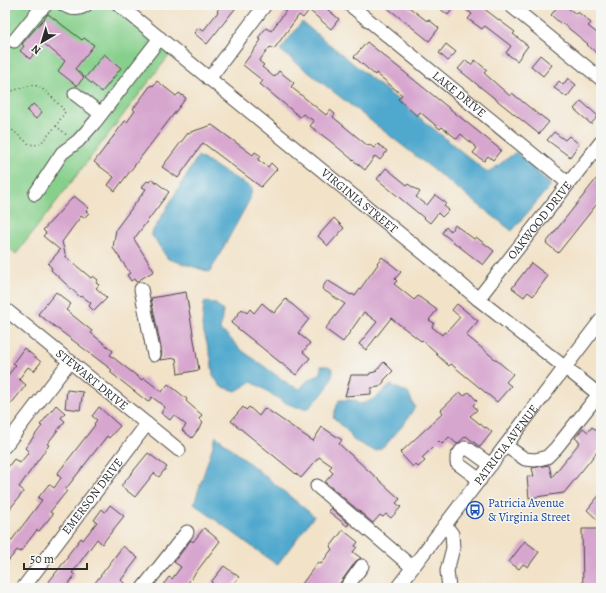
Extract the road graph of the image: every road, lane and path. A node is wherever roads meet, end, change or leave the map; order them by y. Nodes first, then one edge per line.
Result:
1 (46, 5) edge
2 (64, 5) edge
3 (86, 5) edge
4 (119, 5) edge
5 (265, 5) edge
6 (350, 5) edge
7 (510, 5) edge
8 (160, 38) junction
9 (14, 41) dead end
10 (210, 79) junction
11 (601, 79) edge
12 (5, 94) edge
13 (75, 94) dead end
14 (101, 114) junction
15 (5, 124) edge
16 (56, 126) junction
17 (76, 142) junction
18 (601, 142) edge
19 (568, 183) junction
20 (35, 194) dead end
21 (141, 289) dead end
22 (478, 299) junction
23 (5, 310) edge
24 (601, 320) edge
25 (154, 356) dead end
26 (70, 361) junction
27 (564, 367) junction
28 (600, 395) edge
29 (148, 424) junction
30 (5, 446) edge
31 (506, 446) junction
32 (179, 450) dead end
33 (491, 465) junction
34 (480, 480) junction
35 (317, 486) dead end
36 (445, 525) junction
37 (187, 532) dead end
38 (362, 566) dead end
39 (412, 567) junction
40 (23, 588) edge
41 (143, 588) edge
42 (346, 588) edge
43 (396, 588) edge
44 (449, 588) edge

1 - 9 street
2 - 3 street
4 - 8 street, VIRGINIA STREET
5 - 10 street
6 - 19 street, LAKE DRIVE
7 - 11 street
8 - 10 street, VIRGINIA STREET
8 - 14 street
10 - 22 street, VIRGINIA STREET
12 - 16 path
13 - 14 street
14 - 17 street
15 - 16 path
16 - 17 path
17 - 20 street
18 - 19 street, OAKWOOD DRIVE
19 - 22 street, OAKWOOD DRIVE
21 - 25 street
22 - 27 street, VIRGINIA STREET
23 - 26 street, STEWART DRIVE
24 - 27 street, PATRICIA AVENUE
26 - 29 street, STEWART DRIVE
26 - 30 street
27 - 28 street, VIRGINIA STREET
27 - 31 street, PATRICIA AVENUE
28 - 31 street
29 - 32 street, STEWART DRIVE
29 - 40 street, EMERSON DRIVE
31 - 33 street, PATRICIA AVENUE
33 - 34 street, PATRICIA AVENUE
33 - 34 street
34 - 36 street, PATRICIA AVENUE
35 - 39 street
36 - 39 street, PATRICIA AVENUE
36 - 44 street
37 - 41 street
38 - 42 street
39 - 43 street, PATRICIA AVENUE

